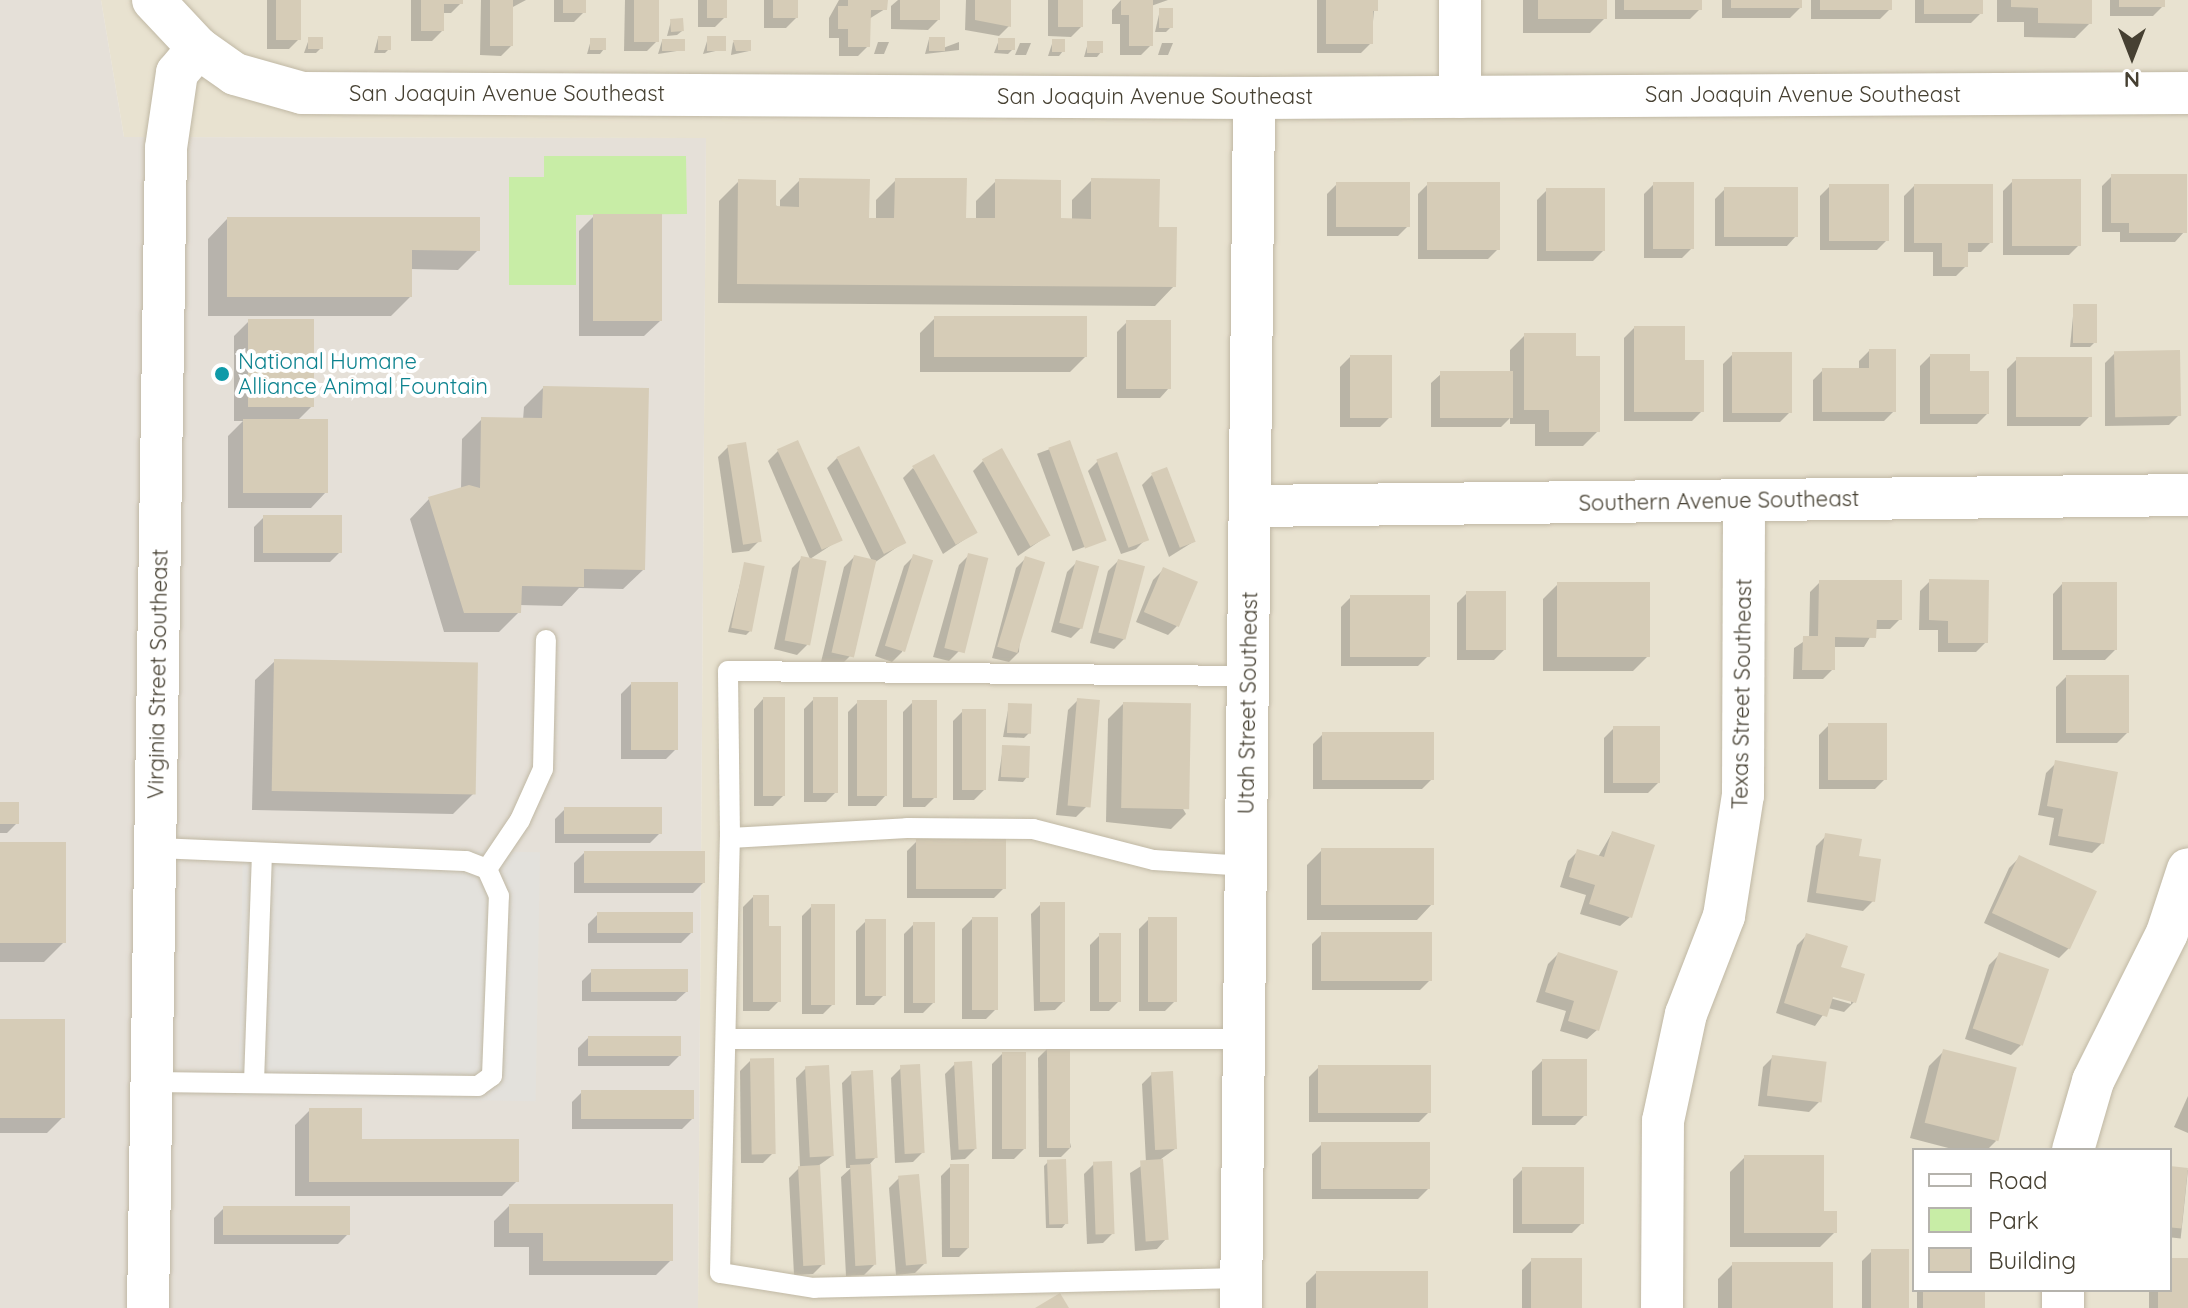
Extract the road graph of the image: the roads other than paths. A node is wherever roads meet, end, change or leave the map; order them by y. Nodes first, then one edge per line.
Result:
1 (153, 0) edge
2 (1460, 0) edge
3 (198, 48) junction
4 (2188, 93) edge
5 (1460, 97) junction
6 (1254, 98) junction
7 (2188, 495) edge
8 (1744, 500) junction
9 (1251, 506) junction
10 (546, 640) dead end
11 (1249, 676) junction
12 (730, 838) junction
13 (155, 848) junction
14 (262, 853) junction
15 (1246, 866) junction
16 (487, 869) junction
17 (2188, 869) edge
18 (727, 1039) junction
19 (1245, 1039) junction
20 (152, 1082) junction
21 (254, 1082) junction
22 (2074, 1148) edge
23 (1242, 1293) edge
24 (148, 1308) edge
25 (1662, 1308) edge

1 - 3 street, San Joaquin Avenue Southeast
2 - 5 street
3 - 6 street, San Joaquin Avenue Southeast
3 - 13 street, Virginia Street Southeast
4 - 5 street, San Joaquin Avenue Southeast
5 - 6 street, San Joaquin Avenue Southeast
6 - 9 street, Utah Street Southeast
7 - 8 street, Southern Avenue Southeast
8 - 9 street, Southern Avenue Southeast
8 - 25 street, Texas Street Southeast
9 - 11 street, Utah Street Southeast
10 - 16 lane
11 - 12 lane
11 - 15 street, Utah Street Southeast
12 - 15 lane
12 - 18 lane
13 - 14 lane
13 - 20 street, Virginia Street Southeast
14 - 16 lane
14 - 21 lane
15 - 19 street, Utah Street Southeast
16 - 21 lane
17 - 22 street
18 - 19 lane
18 - 23 lane
19 - 23 street, Utah Street Southeast
20 - 21 lane
20 - 24 street, Virginia Street Southeast

